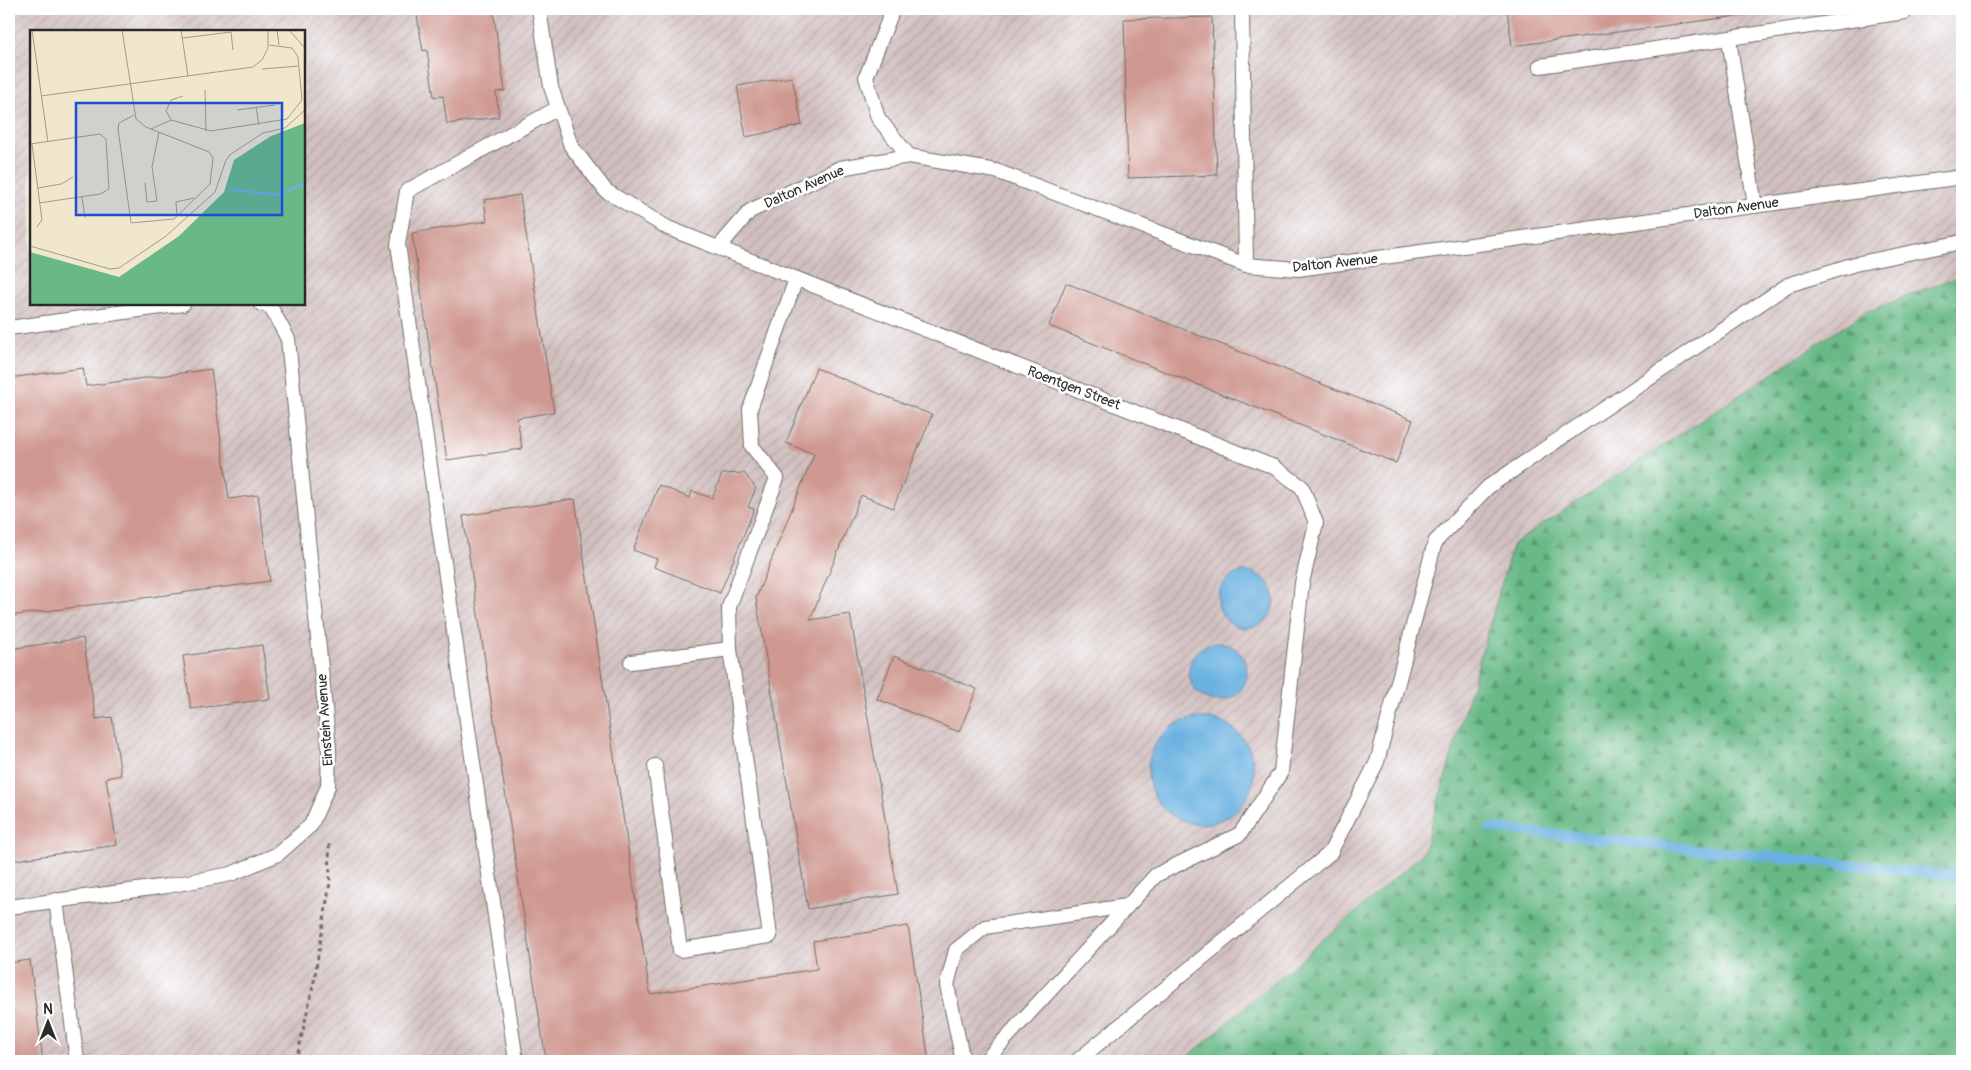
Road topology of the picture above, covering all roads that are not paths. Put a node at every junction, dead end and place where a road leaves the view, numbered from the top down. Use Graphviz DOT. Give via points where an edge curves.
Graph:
graph roads {
  1 [pos="539,9"];
  2 [pos="893,9"];
  3 [pos="1242,9"];
  4 [pos="1905,12"];
  5 [pos="1729,39"];
  6 [pos="1540,66"];
  7 [pos="558,108"];
  8 [pos="909,156"];
  9 [pos="1962,176"];
  10 [pos="1755,206"];
  11 [pos="1962,242"];
  12 [pos="718,248"];
  13 [pos="1246,265"];
  14 [pos="796,279"];
  15 [pos="176,305"];
  16 [pos="266,305"];
  17 [pos="9,328"];
  18 [pos="730,649"];
  19 [pos="630,662"];
  20 [pos="655,766"];
  21 [pos="56,900"];
  22 [pos="1127,906"];
  23 [pos="9,907"];
  24 [pos="77,1061"];
  25 [pos="516,1061"];
  26 [pos="963,1061"];
  27 [pos="985,1061"];
  28 [pos="1077,1061"];
  1 -- 7 [label="lane, Roentgen Street" via="551,87"];
  2 -- 8 [label="lane" via="866,77 878,118"];
  3 -- 13 [label="lane"];
  4 -- 5 [label="lane"];
  5 -- 6 [label="lane"];
  5 -- 10 [label="lane"];
  7 -- 12 [label="lane, Roentgen Street" via="571,146 606,191 668,228"];
  7 -- 25 [label="lane" via="407,191 398,244"];
  8 -- 12 [label="lane, Dalton Avenue" via="840,168 750,212"];
  8 -- 13 [label="lane, Dalton Avenue" via="996,171"];
  9 -- 10 [label="lane, Dalton Avenue"];
  10 -- 13 [label="lane, Dalton Avenue" via="1298,269"];
  11 -- 28 [label="lane" via="1855,264 1788,285 1488,487 1434,542 1377,762 1330,853"];
  12 -- 14 [label="lane, Roentgen Street"];
  14 -- 18 [label="lane" via="750,409 752,446 777,478 730,607"];
  14 -- 22 [label="lane, Roentgen Street" via="1274,467 1302,487 1316,524 1302,583 1281,772 1240,834 1156,875"];
  15 -- 17 [label="lane"];
  16 -- 21 [label="lane, Einstein Avenue" via="270,306 288,338 329,748 328,786 311,825 278,854 231,874"];
  18 -- 19 [label="lane"];
  18 -- 20 [label="lane" via="770,936 680,950"];
  21 -- 23 [label="lane, Einstein Avenue"];
  21 -- 24 [label="lane"];
  22 -- 26 [label="lane" via="985,927 956,950 947,985"];
  22 -- 27 [label="lane"];
}
